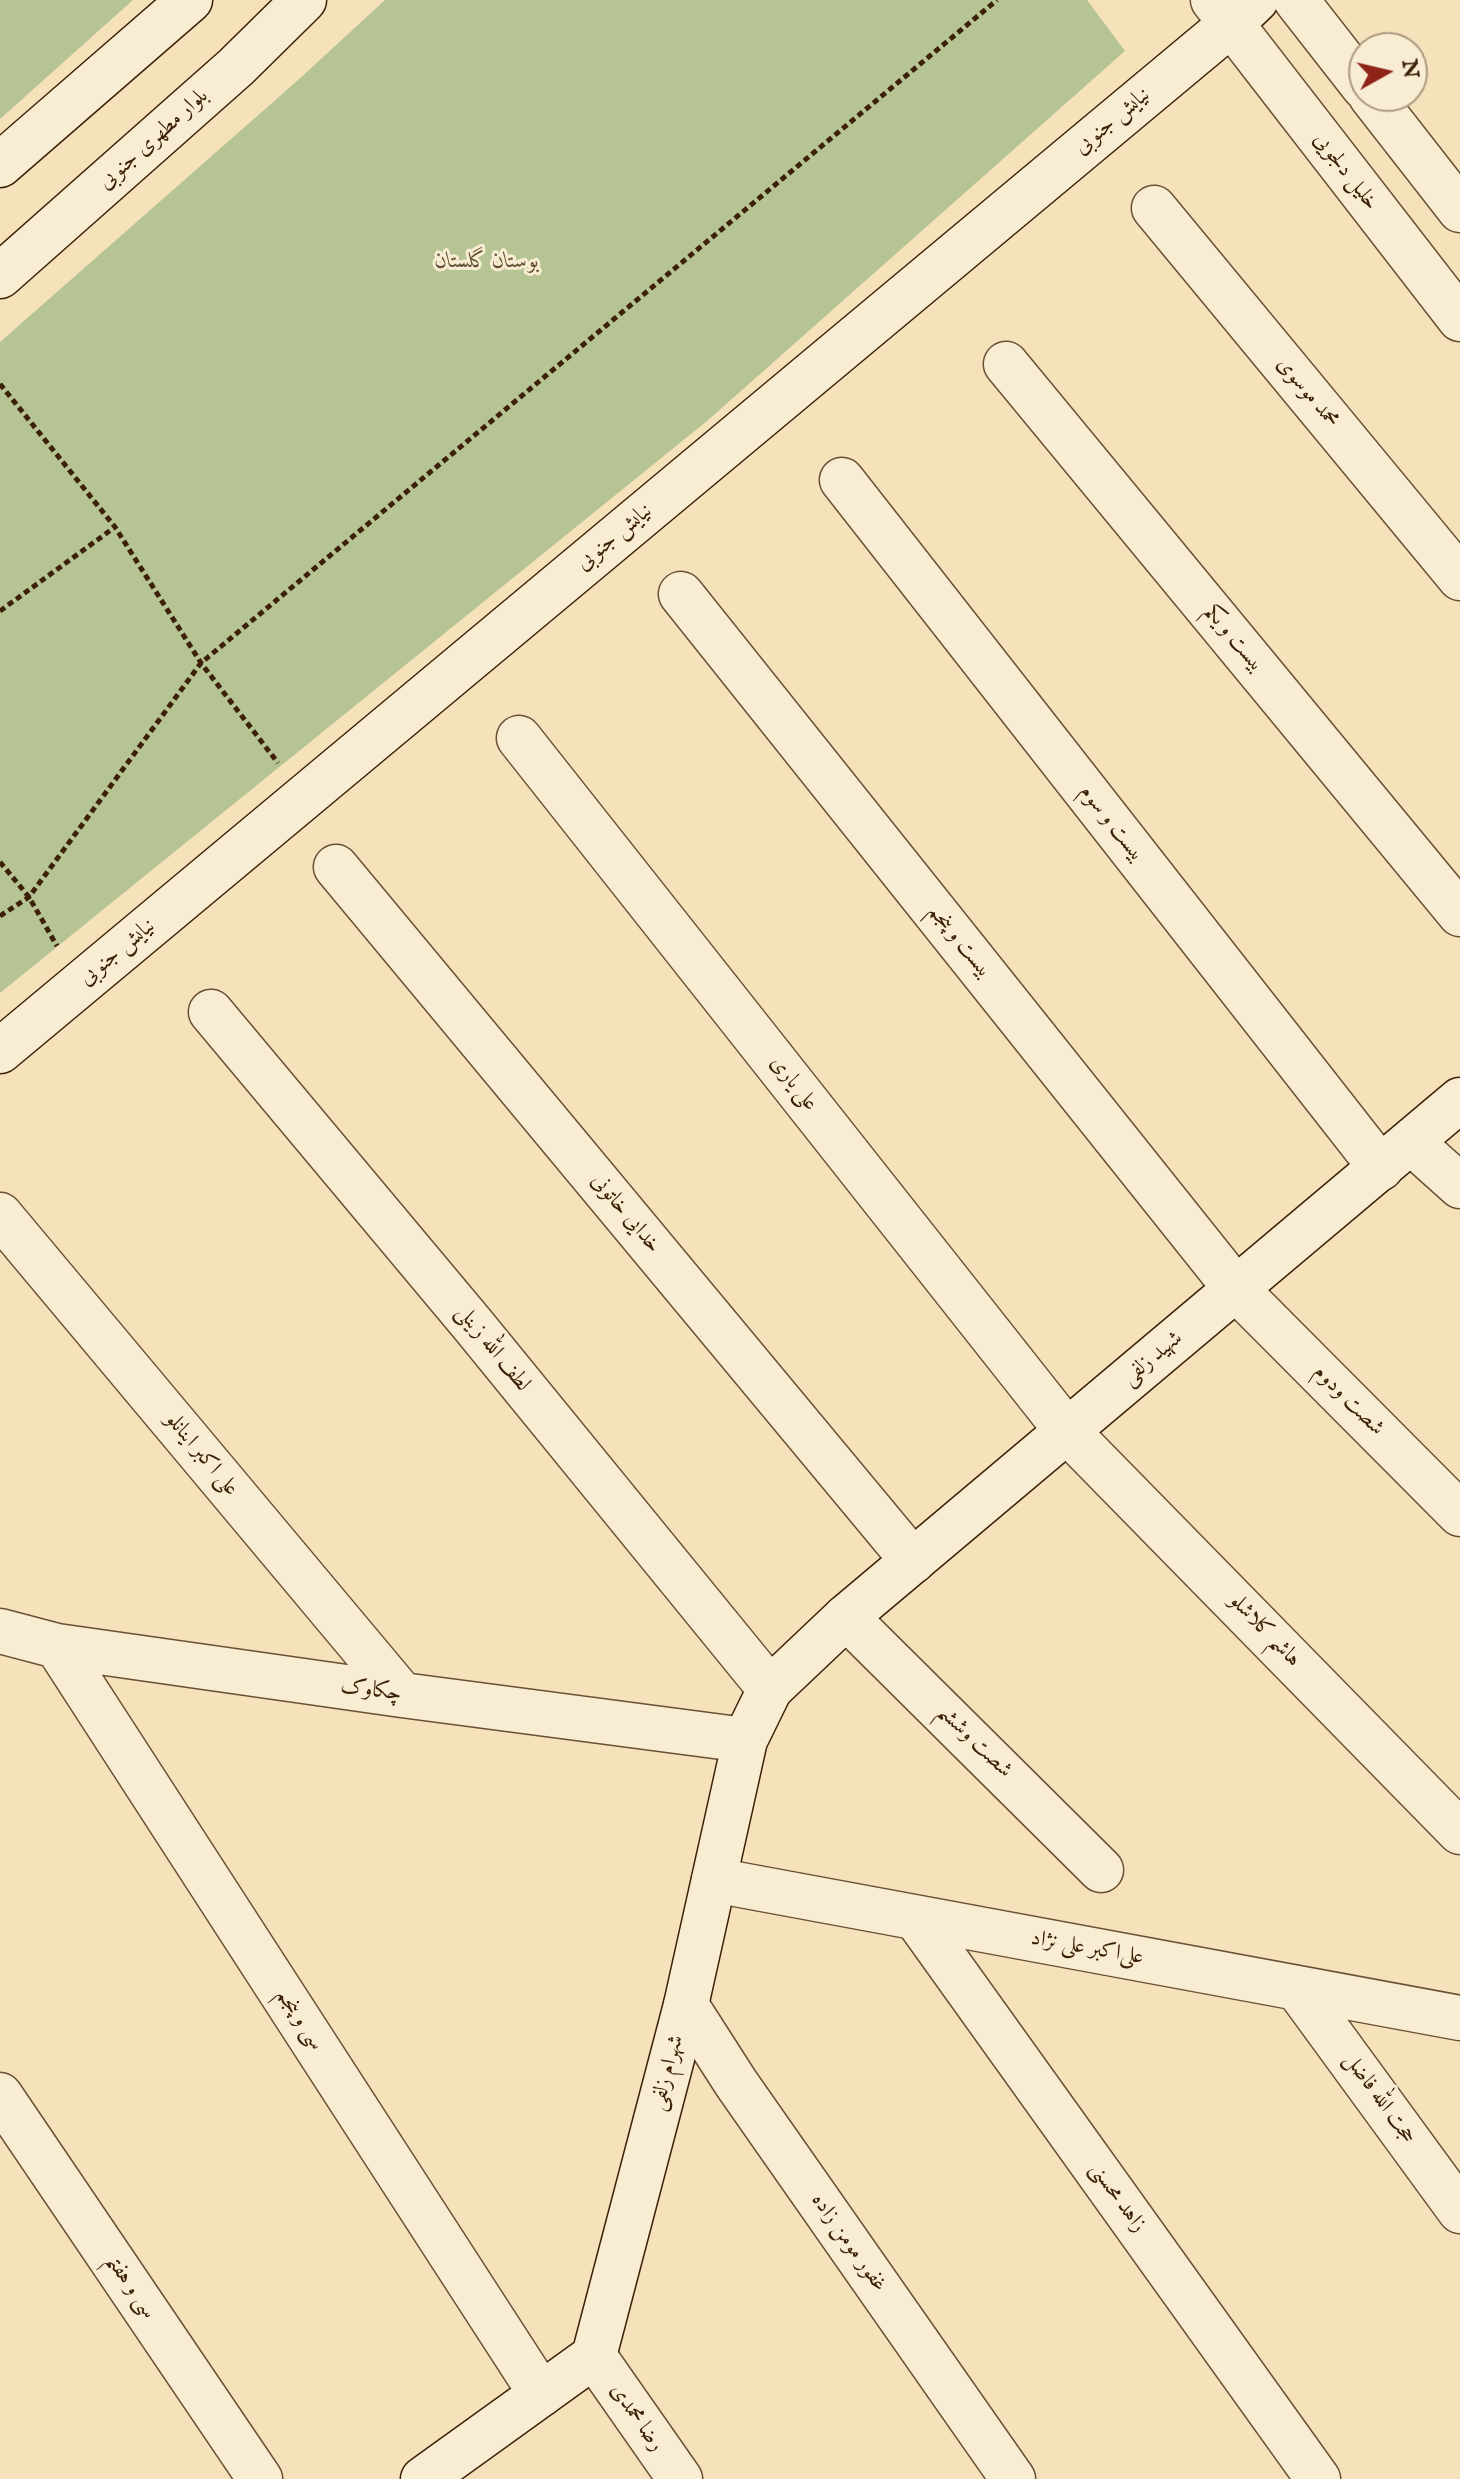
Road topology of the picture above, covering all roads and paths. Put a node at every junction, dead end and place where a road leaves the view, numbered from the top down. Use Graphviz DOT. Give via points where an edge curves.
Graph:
graph roads {
  1 [pos="190,0"];
  2 [pos="304,0"];
  3 [pos="997,0"];
  4 [pos="1296,0"];
  5 [pos="1233,8"];
  6 [pos="1348,67"];
  7 [pos="1383,112"];
  8 [pos="0,165"];
  9 [pos="1154,208"];
  10 [pos="1460,210"];
  11 [pos="0,276"];
  12 [pos="1460,319"];
  13 [pos="1006,364"];
  14 [pos="0,384"];
  15 [pos="842,480"];
  16 [pos="115,527"];
  17 [pos="1460,578"];
  18 [pos="681,594"];
  19 [pos="0,611"];
  20 [pos="201,663"];
  21 [pos="519,738"];
  22 [pos="280,766"];
  23 [pos="0,862"];
  24 [pos="336,867"];
  25 [pos="29,897"];
  26 [pos="1460,914"];
  27 [pos="0,916"];
  28 [pos="57,946"];
  29 [pos="211,1012"];
  30 [pos="0,1051"];
  31 [pos="1460,1100"];
  32 [pos="1396,1155"];
  33 [pos="1460,1186"];
  34 [pos="0,1215"];
  35 [pos="1236,1289"];
  36 [pos="1067,1431"];
  37 [pos="1460,1514"];
  38 [pos="913,1561"];
  39 [pos="846,1617"];
  40 [pos="0,1631"];
  41 [pos="57,1646"];
  42 [pos="770,1689"];
  43 [pos="402,1695"];
  44 [pos="745,1740"];
  45 [pos="1460,1832"];
  46 [pos="1101,1870"];
  47 [pos="714,1880"];
  48 [pos="916,1918"];
  49 [pos="1297,1988"];
  50 [pos="686,2005"];
  51 [pos="1460,2018"];
  52 [pos="0,2095"];
  53 [pos="1460,2211"];
  54 [pos="594,2356"];
  55 [pos="541,2394"];
  56 [pos="260,2479"];
  57 [pos="423,2479"];
  58 [pos="680,2479"];
  59 [pos="1013,2479"];
  60 [pos="1318,2479"];
  1 -- 8 [label="street"];
  2 -- 11 [label="street, بلوار مطهری جنوبی"];
  3 -- 20 [label="path"];
  4 -- 6 [label="street"];
  5 -- 12 [label="street, خلیل دلجویی"];
  5 -- 30 [label="street, نیایش جنوبی"];
  7 -- 10 [label="street"];
  9 -- 17 [label="street, محمد موسوی"];
  13 -- 26 [label="street, بیست و یکم"];
  14 -- 16 [label="path"];
  15 -- 32 [label="street, بیست و سوم"];
  16 -- 19 [label="path"];
  16 -- 20 [label="path"];
  18 -- 35 [label="street, بیست و پنجم"];
  20 -- 22 [label="path"];
  20 -- 25 [label="path"];
  21 -- 36 [label="street, علی یاری"];
  23 -- 25 [label="path"];
  24 -- 38 [label="street, خدایی خاتونی"];
  25 -- 27 [label="path"];
  25 -- 28 [label="path"];
  29 -- 42 [label="street, لطف الله زینلی"];
  31 -- 32 [label="street, شهید زلفی"];
  32 -- 33 [label="street, بیست و سوم"];
  32 -- 35 [label="street, شهید زلفی"];
  34 -- 43 [label="street, علی اکبر اینانلو"];
  35 -- 36 [label="street, شهید زلفی"];
  35 -- 37 [label="street, شصت ودوم"];
  36 -- 38 [label="street, شهید زلفی"];
  36 -- 45 [label="street, هاشم کلاشلو"];
  38 -- 39 [label="street, شهید زلفی"];
  39 -- 42 [label="street, شهرام زلفی"];
  39 -- 46 [label="street, شصت وششم"];
  40 -- 41 [label="street, چکاوک"];
  41 -- 43 [label="street, چکاوک"];
  41 -- 55 [label="street, سی و پنجم"];
  42 -- 44 [label="street, شهرام زلفی"];
  43 -- 44 [label="street, چکاوک"];
  44 -- 47 [label="street, شهرام زلفی"];
  47 -- 48 [label="street, علی‌اکبر علی نژاد"];
  47 -- 50 [label="street, شهرام زلفی"];
  48 -- 49 [label="street, علی‌اکبر علی نژاد"];
  48 -- 60 [label="street, زاهد محسنی"];
  49 -- 51 [label="street, علی‌اکبر علی نژاد"];
  49 -- 53 [label="street, حجت الله فاضل"];
  50 -- 54 [label="street, شهرام زلفی"];
  50 -- 59 [label="street, غفور مومن زاده"];
  52 -- 56 [label="street, سی و هفتم"];
  54 -- 55 [label="street"];
  54 -- 58 [label="street, رضا محمدی"];
  55 -- 57 [label="street"];
}
